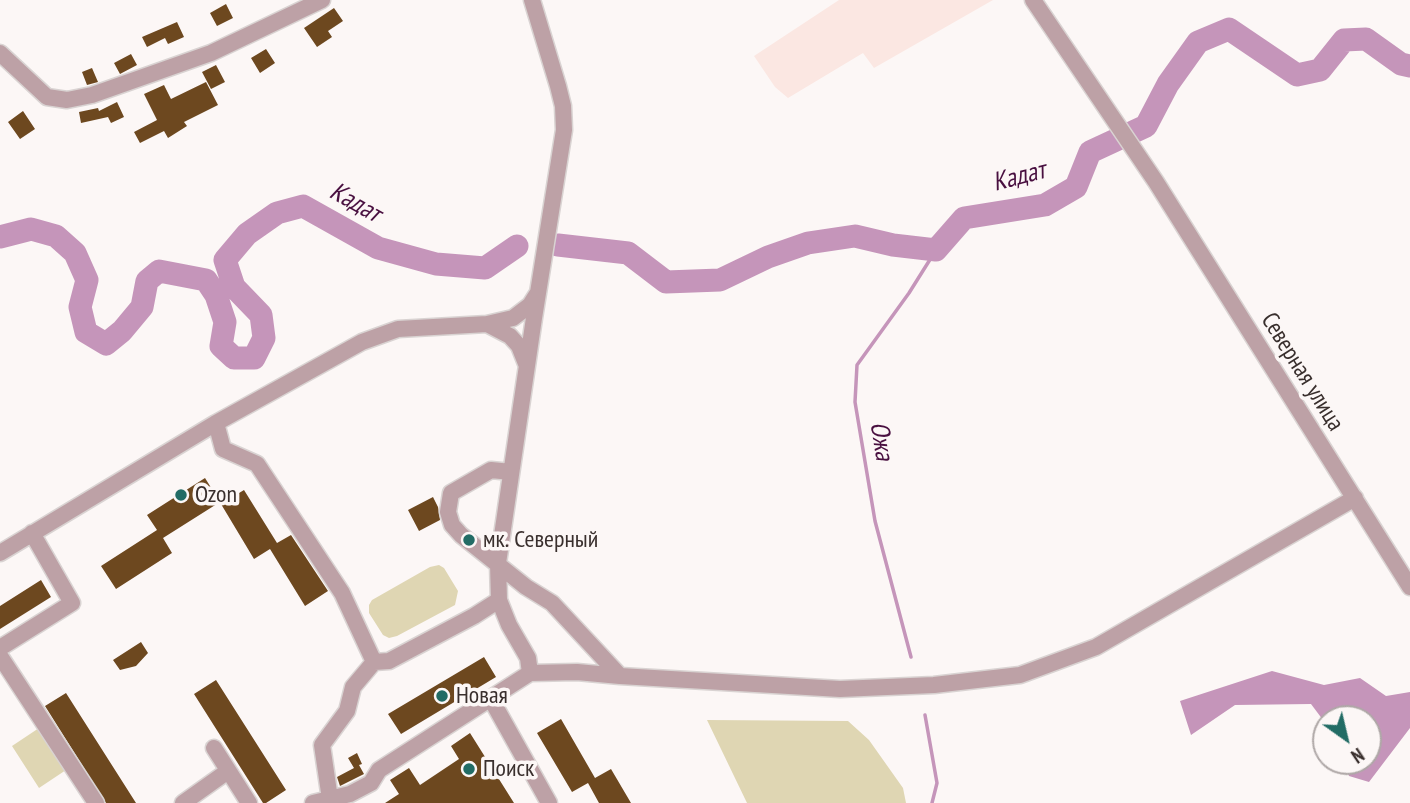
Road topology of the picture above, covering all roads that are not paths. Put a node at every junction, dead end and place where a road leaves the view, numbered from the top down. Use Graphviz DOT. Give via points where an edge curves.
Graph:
graph roads {
  1 [pos="322,0"];
  2 [pos="532,0"];
  3 [pos="1032,0"];
  4 [pos="2,58"];
  5 [pos="538,292"];
  6 [pos="487,324"];
  7 [pos="528,368"];
  8 [pos="216,423"];
  9 [pos="511,472"];
  10 [pos="1355,498"];
  11 [pos="32,533"];
  12 [pos="0,553"];
  13 [pos="498,563"];
  14 [pos="1408,580"];
  15 [pos="499,600"];
  16 [pos="0,648"];
  17 [pos="0,656"];
  18 [pos="374,662"];
  19 [pos="530,673"];
  20 [pos="620,676"];
  21 [pos="491,699"];
  22 [pos="214,748"];
  23 [pos="229,771"];
  24 [pos="330,799"];
  25 [pos="96,803"];
  26 [pos="183,803"];
  27 [pos="249,803"];
  28 [pos="313,803"];
  29 [pos="549,803"];
  1 -- 4 [label="street" via="211,53 68,100 47,97"];
  2 -- 5 [label="street" via="563,106 564,130"];
  3 -- 10 [label="street, Северная улица" via="1156,183"];
  5 -- 6 [label="street" via="513,318"];
  5 -- 7 [label="street"];
  6 -- 7 [label="street" via="510,336"];
  6 -- 8 [label="street" via="398,329 362,342"];
  7 -- 9 [label="street"];
  8 -- 11 [label="street"];
  8 -- 18 [label="street" via="223,449 257,464 342,593"];
  9 -- 13 [label="street"];
  9 -- 13 [label="street" via="491,470 451,493 448,512 461,535"];
  10 -- 14 [label="street, Северная улица"];
  10 -- 20 [label="street" via="1096,647 1020,675 840,689"];
  11 -- 12 [label="street"];
  11 -- 16 [label="street" via="72,603"];
  13 -- 15 [label="street"];
  13 -- 20 [label="street" via="552,603"];
  15 -- 18 [label="street" via="389,661"];
  15 -- 19 [label="street" via="528,658"];
  17 -- 25 [label="street"];
  18 -- 24 [label="street" via="353,687 347,711 322,746"];
  19 -- 20 [label="street" via="577,671"];
  19 -- 21 [label="street"];
  21 -- 24 [label="street" via="379,770 371,783"];
  21 -- 29 [label="street"];
  22 -- 23 [label="street"];
  23 -- 26 [label="street"];
  23 -- 27 [label="street"];
  24 -- 28 [label="street"];
}
